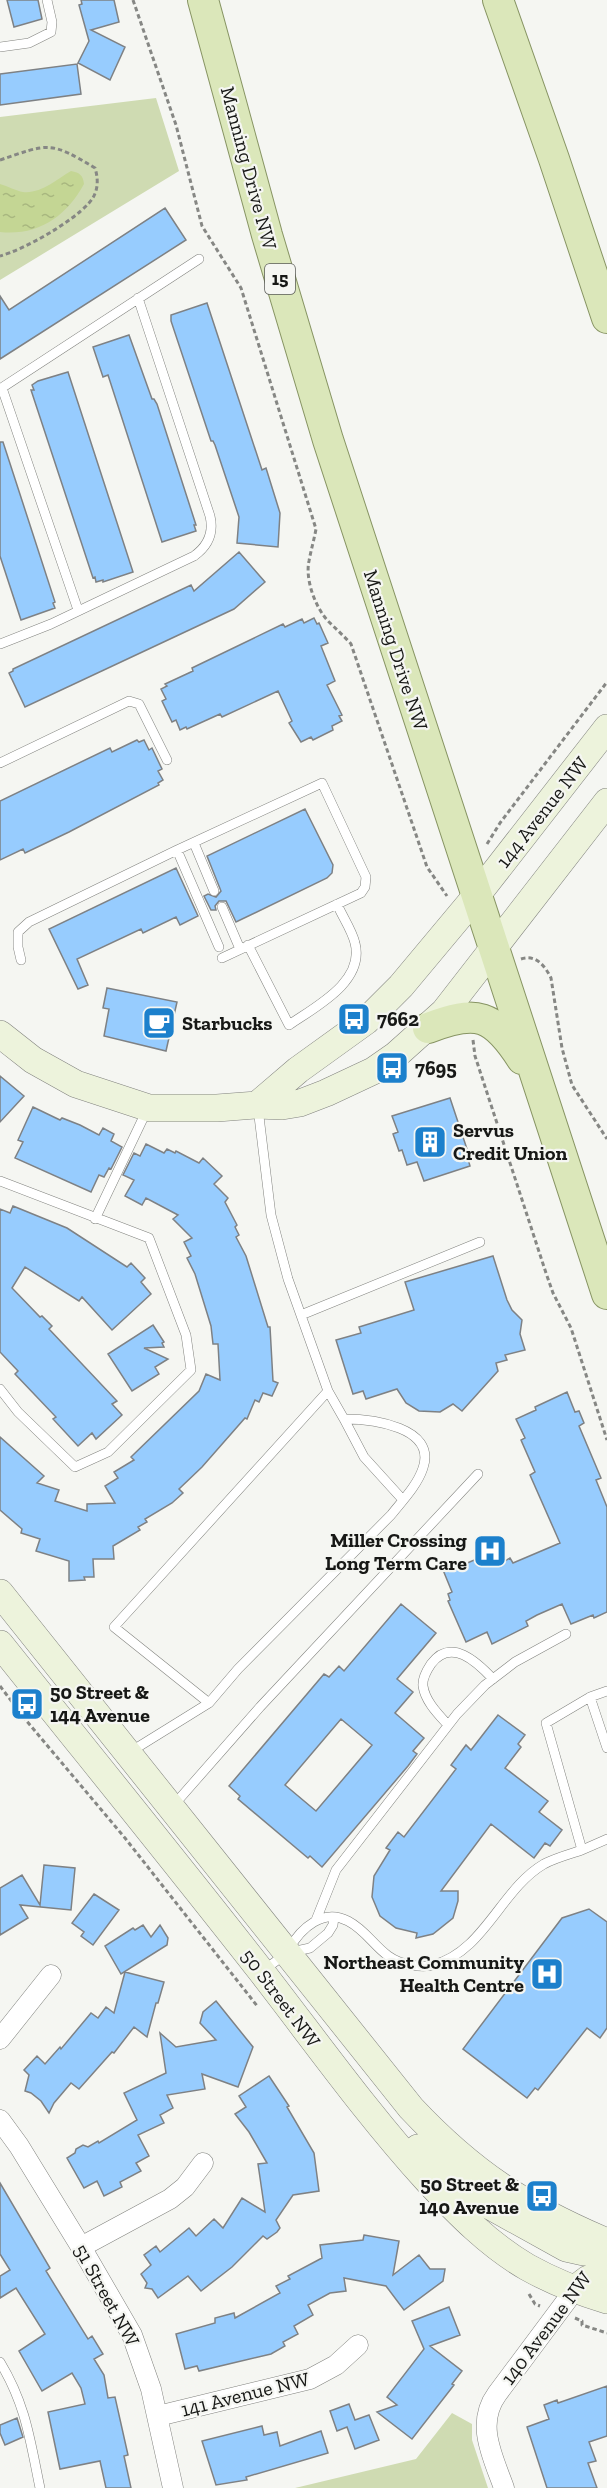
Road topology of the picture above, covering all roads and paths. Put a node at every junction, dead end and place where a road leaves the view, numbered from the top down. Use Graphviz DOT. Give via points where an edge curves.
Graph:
graph roads {
  1 [pos="47,0"];
  2 [pos="133,0"];
  3 [pos="203,0"];
  4 [pos="498,0"];
  5 [pos="0,47"];
  6 [pos="0,160"];
  7 [pos="0,256"];
  8 [pos="199,259"];
  9 [pos="138,298"];
  10 [pos="607,318"];
  11 [pos="1,389"];
  12 [pos="78,610"];
  13 [pos="0,644"];
  14 [pos="607,682"];
  15 [pos="607,728"];
  16 [pos="167,760"];
  17 [pos="0,763"];
  18 [pos="607,802"];
  19 [pos="194,843"];
  20 [pos="486,849"];
  21 [pos="177,850"];
  22 [pos="214,891"];
  23 [pos="463,896"];
  24 [pos="337,904"];
  25 [pos="222,907"];
  26 [pos="219,947"];
  27 [pos="244,947"];
  28 [pos="505,956"];
  29 [pos="222,958"];
  30 [pos="21,960"];
  31 [pos="428,1028"];
  32 [pos="0,1034"];
  33 [pos="474,1038"];
  34 [pos="538,1085"];
  35 [pos="257,1105"];
  36 [pos="149,1108"];
  37 [pos="607,1139"];
  38 [pos="0,1181"];
  39 [pos="95,1219"];
  40 [pos="480,1242"];
  41 [pos="607,1294"];
  42 [pos="301,1314"];
  43 [pos="0,1389"];
  44 [pos="328,1391"];
  45 [pos="345,1419"];
  46 [pos="607,1440"];
  47 [pos="478,1474"];
  48 [pos="403,1500"];
  49 [pos="2,1598"];
  50 [pos="566,1634"];
  51 [pos="0,1644"];
  52 [pos="493,1678"];
  53 [pos="607,1692"];
  54 [pos="590,1697"];
  55 [pos="209,1703"];
  56 [pos="448,1725"];
  57 [pos="607,1748"];
  58 [pos="128,1754"];
  59 [pos="172,1808"];
  60 [pos="607,1839"];
  61 [pos="582,1850"];
  62 [pos="334,1917"];
  63 [pos="316,1920"];
  64 [pos="287,1953"];
  65 [pos="261,1972"];
  66 [pos="51,1975"];
  67 [pos="0,2039"];
  68 [pos="373,2117"];
  69 [pos="0,2120"];
  70 [pos="203,2163"];
  71 [pos="607,2244"];
  72 [pos="81,2247"];
  73 [pos="607,2274"];
  74 [pos="575,2289"];
  75 [pos="607,2300"];
  76 [pos="582,2321"];
  77 [pos="607,2333"];
  78 [pos="358,2345"];
  79 [pos="0,2362"];
  80 [pos="158,2416"];
  81 [pos="40,2488"];
  82 [pos="173,2488"];
  83 [pos="504,2488"];
  1 -- 5 [label="lane" via="51,32 29,43"];
  2 -- 23 [label="path" via="176,125 202,226 241,288 316,529 308,579 328,621 351,644 427,867 437,885"];
  3 -- 23 [label="main road, Manning Drive NW / 15" via="267,235"];
  4 -- 10 [label="main road"];
  6 -- 7 [label="path" via="43,146 75,156 95,168 98,181 89,203 60,226"];
  8 -- 9 [label="lane"];
  9 -- 11 [label="lane"];
  9 -- 12 [label="lane" via="210,516 211,530 206,544 194,556"];
  11 -- 12 [label="lane"];
  12 -- 13 [label="lane"];
  14 -- 20 [label="path" via="507,814"];
  15 -- 23 [label="main road, 144 Avenue NW"];
  16 -- 17 [label="lane" via="139,704 129,701"];
  18 -- 28 [label="main road"];
  19 -- 21 [label="lane"];
  19 -- 22 [label="lane"];
  19 -- 24 [label="lane" via="322,783 366,877 361,893"];
  21 -- 26 [label="lane"];
  21 -- 30 [label="lane" via="29,922 18,932"];
  23 -- 28 [label="main road, Manning Drive NW"];
  23 -- 35 [label="main road, 144 Avenue NW" via="378,1010"];
  24 -- 27 [label="lane"];
  24 -- 27 [label="lane" via="355,942 356,961 346,981 289,1025"];
  25 -- 27 [label="lane"];
  27 -- 29 [label="lane"];
  28 -- 31 [label="main road"];
  28 -- 34 [label="main road, Manning Drive NW"];
  28 -- 37 [label="path" via="530,957 547,969 556,996 562,1048 572,1085"];
  31 -- 34 [label="main road" via="454,1018 482,1018 508,1037"];
  31 -- 35 [label="main road" via="388,1060 345,1085 300,1103"];
  32 -- 36 [label="main road" via="33,1060 76,1084"];
  33 -- 46 [label="path" via="475,1056 546,1273 571,1328"];
  34 -- 41 [label="main road, Manning Drive NW"];
  35 -- 36 [label="main road"];
  35 -- 42 [label="lane" via="271,1215"];
  36 -- 39 [label="lane"];
  38 -- 39 [label="lane"];
  39 -- 43 [label="lane" via="149,1239 186,1335 191,1370 108,1452 75,1467"];
  40 -- 42 [label="lane"];
  42 -- 44 [label="lane"];
  44 -- 45 [label="lane"];
  44 -- 55 [label="lane" via="114,1627"];
  45 -- 48 [label="lane" via="364,1457"];
  45 -- 48 [label="lane" via="389,1425 409,1432 422,1444 426,1456 423,1470"];
  47 -- 59 [label="lane"];
  48 -- 55 [label="lane"];
  49 -- 58 [label="main road, 50 Street NW"];
  50 -- 52 [label="lane"];
  51 -- 65 [label="main road, 50 Street NW"];
  52 -- 56 [label="lane"];
  52 -- 56 [label="lane" via="461,1653 450,1652 431,1663 423,1685 427,1698"];
  53 -- 54 [label="lane"];
  54 -- 57 [label="lane"];
  54 -- 61 [label="lane" via="546,1723"];
  55 -- 58 [label="lane"];
  56 -- 63 [label="lane" via="336,1870"];
  58 -- 59 [label="main road, 50 Street NW"];
  59 -- 64 [label="main road, 50 Street NW"];
  60 -- 61 [label="lane"];
  61 -- 62 [label="lane" via="544,1864 471,1942 432,1966 389,1958 350,1922"];
  62 -- 63 [label="lane"];
  62 -- 64 [label="lane" via="328,1933 310,1948"];
  63 -- 64 [label="lane" via="298,1933"];
  64 -- 65 [label="lane"];
  64 -- 71 [label="main road, 50 Street NW" via="393,2087 435,2133 517,2199"];
  65 -- 68 [label="main road, 50 Street NW"];
  66 -- 67 [label="street"];
  68 -- 71 [label="main road" via="396,2129 466,2189 509,2218 574,2250 596,2251"];
  68 -- 74 [label="main road, 50 Street NW" via="440,2193 491,2242 527,2266"];
  69 -- 72 [label="street, 51 Street NW"];
  70 -- 72 [label="street" via="170,2199"];
  71 -- 74 [label="street, 140 Avenue NW"];
  72 -- 80 [label="street, 51 Street NW" via="132,2334"];
  73 -- 74 [label="main road" via="588,2279"];
  74 -- 75 [label="main road, 50 Street NW"];
  74 -- 83 [label="street, 140 Avenue NW" via="496,2394 487,2412 487,2440"];
  76 -- 77 [label="path" via="582,2325"];
  78 -- 80 [label="street, 141 Avenue NW" via="336,2365 310,2379"];
  79 -- 81 [label="lane" via="24,2411"];
  80 -- 82 [label="street, 51 Street NW"];
}
